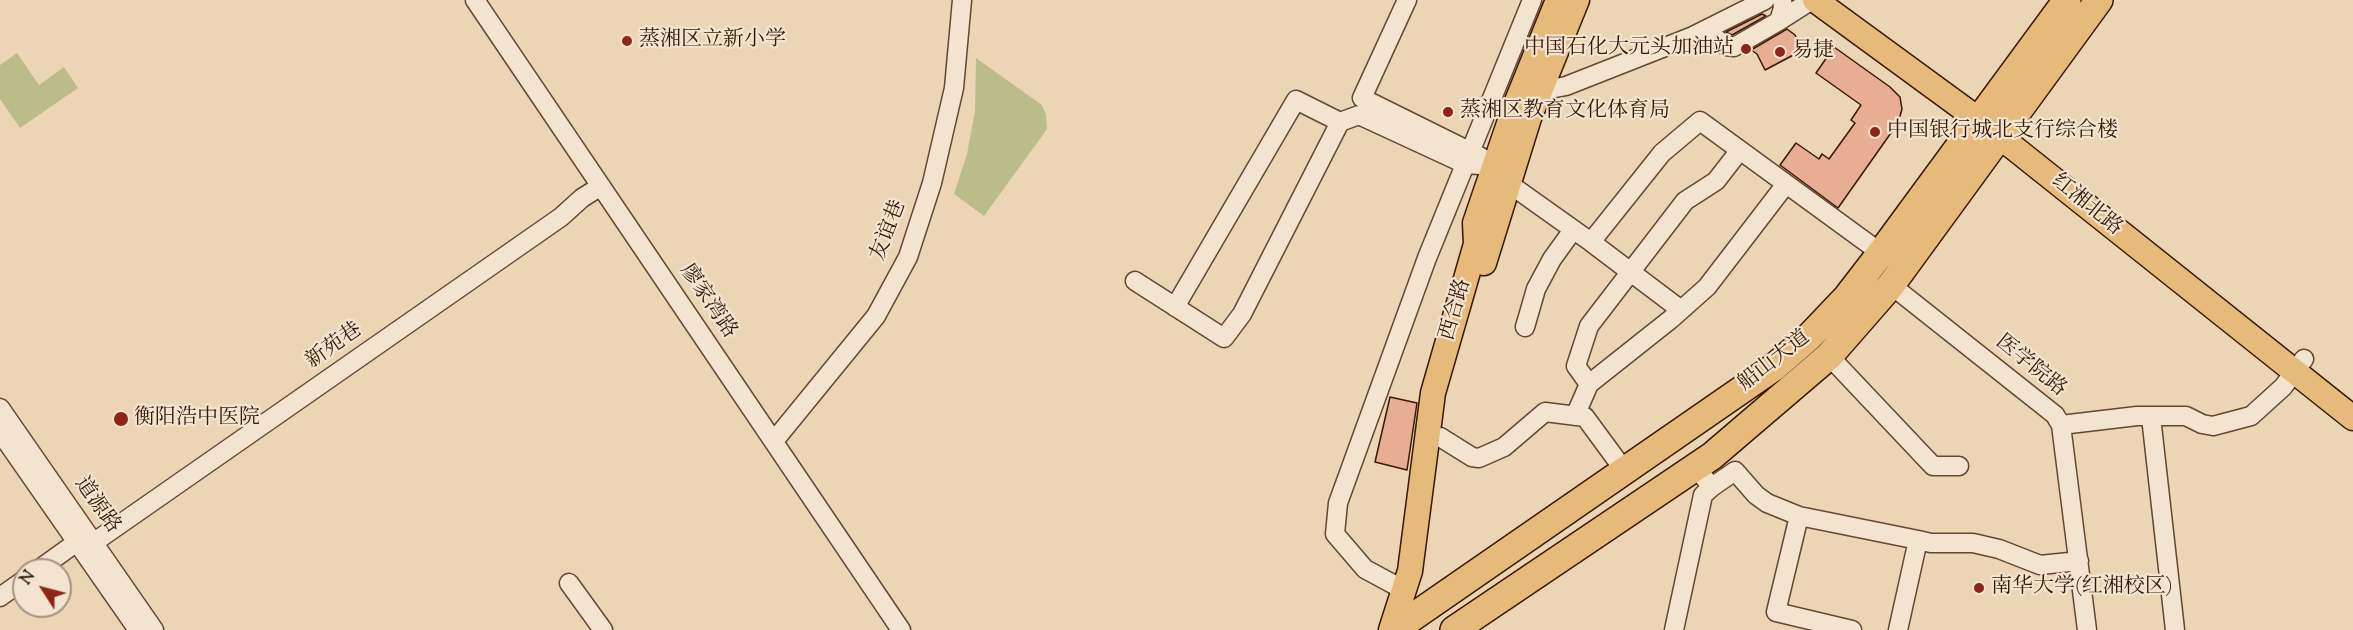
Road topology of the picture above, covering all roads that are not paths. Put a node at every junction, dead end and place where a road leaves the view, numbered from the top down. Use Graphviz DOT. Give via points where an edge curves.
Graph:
graph roads {
  1 [pos="475,0"];
  2 [pos="962,0"];
  3 [pos="1407,0"];
  4 [pos="1532,0"];
  5 [pos="1558,0"];
  6 [pos="1577,0"];
  7 [pos="1765,0"];
  8 [pos="1782,0"];
  9 [pos="1814,0"];
  10 [pos="1841,0"];
  11 [pos="2067,0"];
  12 [pos="2099,0"];
  13 [pos="1779,21"];
  14 [pos="1704,30"];
  15 [pos="1531,89"];
  16 [pos="1340,122"];
  17 [pos="1994,122"];
  18 [pos="1740,150"];
  19 [pos="1468,158"];
  20 [pos="1505,173"];
  21 [pos="1786,184"];
  22 [pos="601,186"];
  23 [pos="1573,230"];
  24 [pos="1591,242"];
  25 [pos="1881,253"];
  26 [pos="1630,272"];
  27 [pos="1135,281"];
  28 [pos="1891,285"];
  29 [pos="1175,307"];
  30 [pos="1681,310"];
  31 [pos="1526,327"];
  32 [pos="1829,356"];
  33 [pos="2300,366"];
  34 [pos="1589,384"];
  35 [pos="2353,398"];
  36 [pos="0,408"];
  37 [pos="1575,416"];
  38 [pos="2151,417"];
  39 [pos="2353,418"];
  40 [pos="2061,425"];
  41 [pos="2,437"];
  42 [pos="1440,437"];
  43 [pos="774,441"];
  44 [pos="1959,466"];
  45 [pos="1624,470"];
  46 [pos="1704,477"];
  47 [pos="1799,516"];
  48 [pos="1918,540"];
  49 [pos="85,542"];
  50 [pos="58,558"];
  51 [pos="2079,561"];
  52 [pos="569,583"];
  53 [pos="1404,590"];
  54 [pos="1486,609"];
  55 [pos="1401,627"];
  56 [pos="138,630"];
  57 [pos="154,630"];
  58 [pos="603,630"];
  59 [pos="901,630"];
  60 [pos="1454,630"];
  61 [pos="1464,630"];
  62 [pos="1674,630"];
  63 [pos="1852,630"];
  64 [pos="1898,630"];
  65 [pos="2087,630"];
  66 [pos="2175,630"];
  1 -- 22 [label="street, 廖家湾路"];
  2 -- 43 [label="street, 友谊巷" via="954,88 932,183 908,257 876,316"];
  3 -- 19 [label="street" via="1362,98"];
  4 -- 19 [label="street"];
  5 -- 15 [label="main road, 西合路"];
  6 -- 15 [label="main road, 西合路"];
  7 -- 14 [label="street"];
  8 -- 13 [label="street" via="1784,8"];
  9 -- 13 [label="street"];
  9 -- 17 [label="main road, 红湘北路"];
  10 -- 17 [label="main road, 红湘北路"];
  11 -- 17 [label="highway, 船山大道"];
  12 -- 17 [label="highway, 船山大道"];
  13 -- 14 [label="street" via="1734,46 1726,46"];
  14 -- 15 [label="street" via="1566,86"];
  15 -- 20 [label="main road, 西合路"];
  16 -- 19 [label="street" via="1359,115"];
  16 -- 29 [label="street" via="1296,100"];
  16 -- 29 [label="street" via="1242,314 1224,338"];
  17 -- 25 [label="highway, 船山大道"];
  17 -- 28 [label="highway, 船山大道"];
  17 -- 33 [label="main road, 红湘北路"];
  18 -- 21 [label="street"];
  18 -- 24 [label="street" via="1701,121 1662,153"];
  18 -- 26 [label="street" via="1716,181 1685,201"];
  19 -- 20 [label="street"];
  19 -- 53 [label="street" via="1427,258 1338,503 1335,534 1365,569"];
  20 -- 23 [label="street"];
  20 -- 42 [label="main road, 西合路" via="1446,396"];
  20 -- 53 [label="main road, 西合路" via="1476,223 1476,244 1433,393 1410,571"];
  21 -- 25 [label="street"];
  21 -- 30 [label="street" via="1707,286"];
  22 -- 43 [label="street, 廖家湾路"];
  22 -- 49 [label="street, 新苑巷"];
  23 -- 24 [label="street"];
  23 -- 31 [label="street" via="1536,289"];
  24 -- 26 [label="street"];
  25 -- 45 [label="highway, 船山大道" via="1816,329 1773,368"];
  26 -- 30 [label="street"];
  26 -- 34 [label="street" via="1589,326 1576,366"];
  27 -- 29 [label="street"];
  28 -- 32 [label="highway, 船山大道"];
  28 -- 40 [label="street, 医学院路" via="2055,415"];
  30 -- 34 [label="street"];
  32 -- 44 [label="street" via="1933,466"];
  32 -- 46 [label="highway, 船山大道" via="1775,404"];
  33 -- 35 [label="main road, 红湘北路"];
  33 -- 38 [label="street" via="2251,416 2213,426 2186,416"];
  33 -- 39 [label="main road, 红湘北路"];
  34 -- 37 [label="street"];
  36 -- 49 [label="street, 道源路"];
  37 -- 42 [label="street" via="1545,412 1504,447 1479,458"];
  37 -- 45 [label="street" via="1585,417"];
  38 -- 40 [label="street"];
  38 -- 66 [label="street"];
  40 -- 51 [label="street, 医学院路"];
  41 -- 49 [label="street, 道源路"];
  42 -- 55 [label="main road, 西合路"];
  43 -- 59 [label="street, 廖家湾路"];
  45 -- 55 [label="highway, 船山大道"];
  46 -- 47 [label="street" via="1735,471 1761,499"];
  46 -- 54 [label="highway, 船山大道"];
  46 -- 62 [label="street"];
  47 -- 48 [label="street"];
  47 -- 63 [label="street" via="1776,612"];
  48 -- 51 [label="street" via="1973,543 2040,565"];
  48 -- 64 [label="street"];
  49 -- 50 [label="street, 新苑巷"];
  49 -- 56 [label="street, 道源路"];
  49 -- 57 [label="street, 道源路"];
  51 -- 65 [label="street, 医学院路"];
  52 -- 58 [label="street"];
  53 -- 55 [label="main road, 西合路"];
  54 -- 60 [label="highway, 船山大道"];
  54 -- 61 [label="main road"];
}
